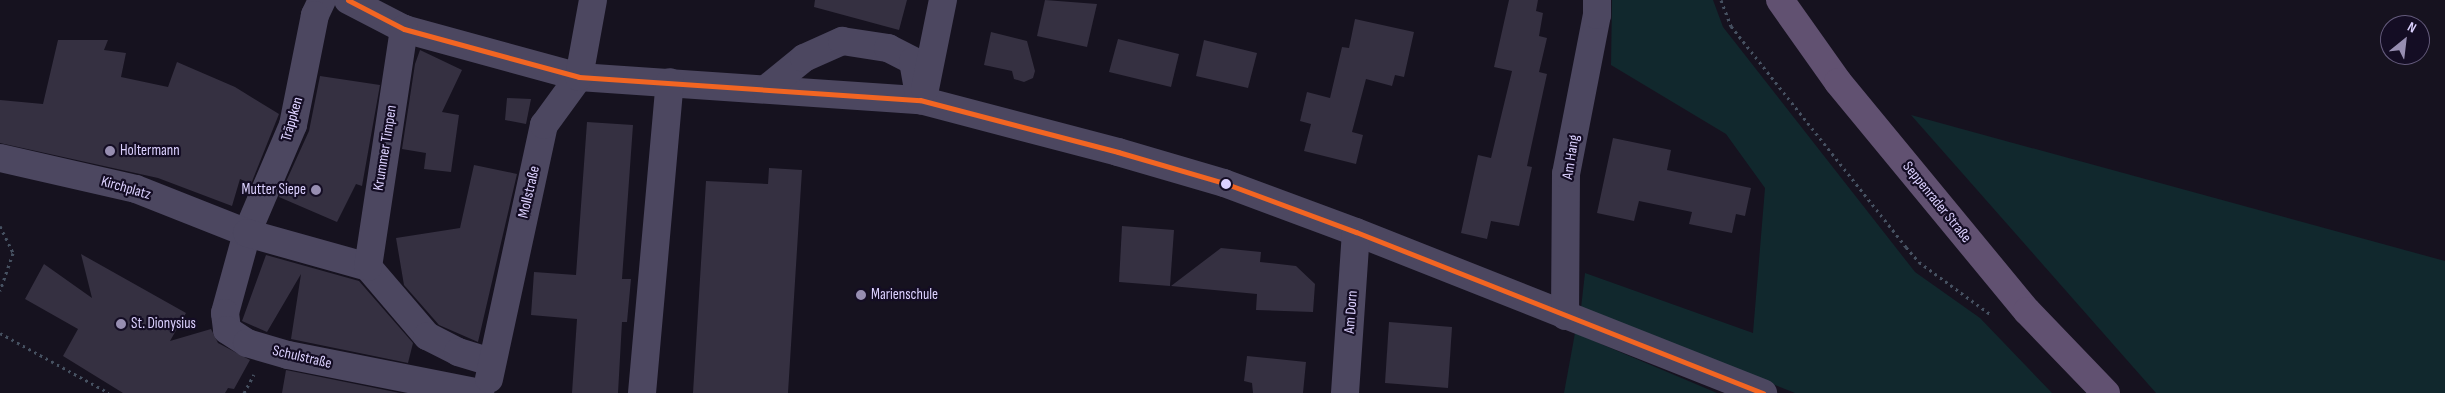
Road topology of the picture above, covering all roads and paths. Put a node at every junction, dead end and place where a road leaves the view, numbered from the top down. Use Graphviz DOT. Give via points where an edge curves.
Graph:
graph roads {
  1 [pos="322,0"];
  2 [pos="348,0"];
  3 [pos="593,0"];
  4 [pos="943,0"];
  5 [pos="1597,0"];
  6 [pos="1721,0"];
  7 [pos="1780,0"];
  8 [pos="404,29"];
  9 [pos="579,78"];
  10 [pos="670,82"];
  11 [pos="766,89"];
  12 [pos="921,101"];
  13 [pos="0,158"];
  14 [pos="0,226"];
  15 [pos="1356,232"];
  16 [pos="247,233"];
  17 [pos="368,267"];
  18 [pos="0,291"];
  19 [pos="1992,315"];
  20 [pos="1565,316"];
  21 [pos="0,333"];
  22 [pos="491,362"];
  23 [pos="109,393"];
  24 [pos="480,393"];
  25 [pos="488,393"];
  26 [pos="642,393"];
  27 [pos="1346,393"];
  28 [pos="1763,393"];
  29 [pos="2106,393"];
  1 -- 16 [label="street, Träppken" via="315,15 293,125"];
  2 -- 8 [label="street"];
  3 -- 9 [label="street, Mollstraße"];
  4 -- 12 [label="street"];
  5 -- 20 [label="street, Am Hang" via="1597,15 1566,174"];
  6 -- 19 [label="path" via="1731,26 1906,247 1935,275"];
  7 -- 29 [label="main road, Seppenrader Straße" via="1838,82 2026,311"];
  8 -- 9 [label="street"];
  8 -- 17 [label="street, Krummer Timpen"];
  9 -- 10 [label="street"];
  9 -- 22 [label="street, Mollstraße" via="544,125"];
  10 -- 11 [label="street"];
  10 -- 26 [label="street"];
  11 -- 12 [label="street"];
  11 -- 12 [label="street" via="804,58 842,41 888,48 913,61"];
  12 -- 15 [label="street" via="1224,182"];
  13 -- 16 [label="street, Kirchplatz" via="136,189"];
  14 -- 18 [label="path" via="13,253"];
  15 -- 20 [label="street"];
  15 -- 27 [label="street, Am Dorn"];
  16 -- 17 [label="street"];
  16 -- 24 [label="street, Schulstraße" via="225,314 227,330 234,335 288,355"];
  17 -- 22 [label="street" via="427,336 458,352"];
  20 -- 28 [label="street"];
  21 -- 23 [label="path"];
  22 -- 25 [label="street, Mollstraße"];
}
